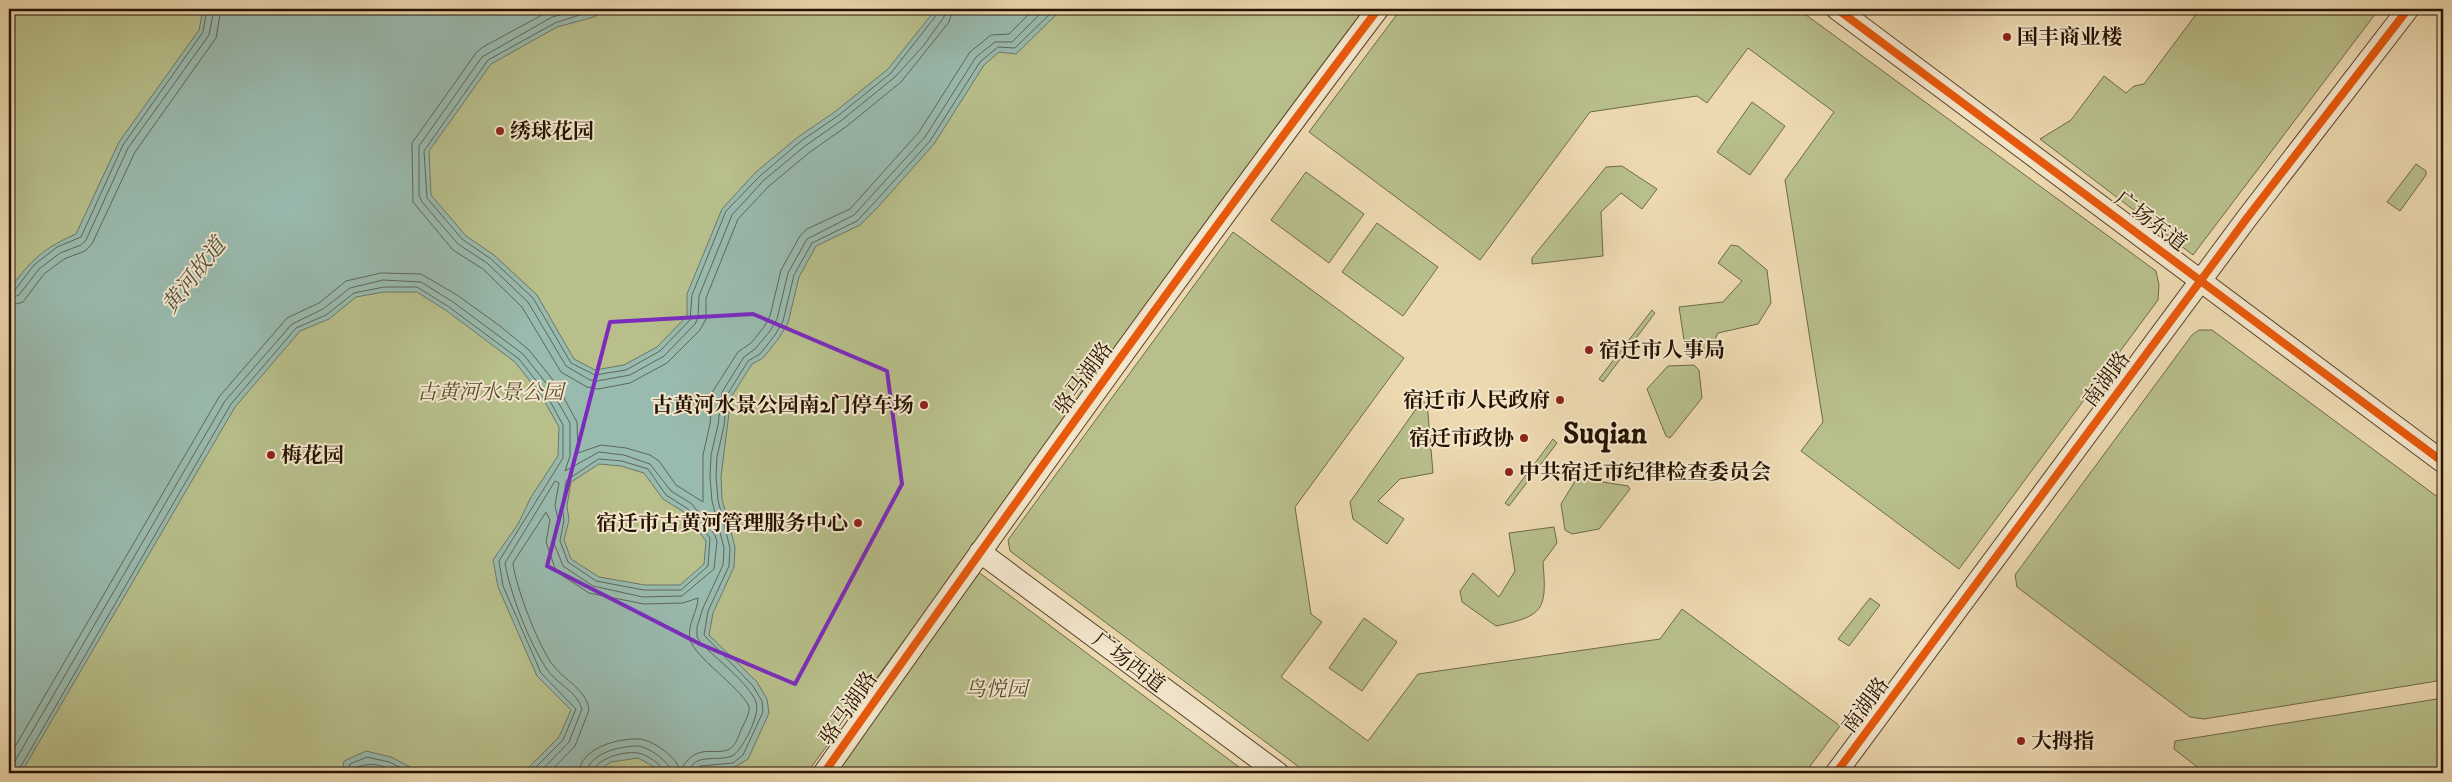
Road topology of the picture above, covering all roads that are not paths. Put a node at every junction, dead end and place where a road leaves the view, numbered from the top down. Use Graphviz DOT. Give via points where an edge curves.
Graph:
graph roads {
  1 [pos="1378,9"];
  2 [pos="1837,9"];
  3 [pos="2408,9"];
  4 [pos="2201,280"];
  5 [pos="2443,462"];
  6 [pos="980,552"];
  7 [pos="824,773"];
  8 [pos="1278,773"];
  9 [pos="1836,773"];
  1 -- 6 [label="street, 骆马湖路" via="1233,200"];
  2 -- 4 [label="street, 广场东道"];
  3 -- 4 [label="street, 南湖路"];
  4 -- 5 [label="street, 广场东道"];
  4 -- 9 [label="street, 南湖路"];
  6 -- 7 [label="street, 骆马湖路"];
  6 -- 8 [label="street, 广场西道"];
}
